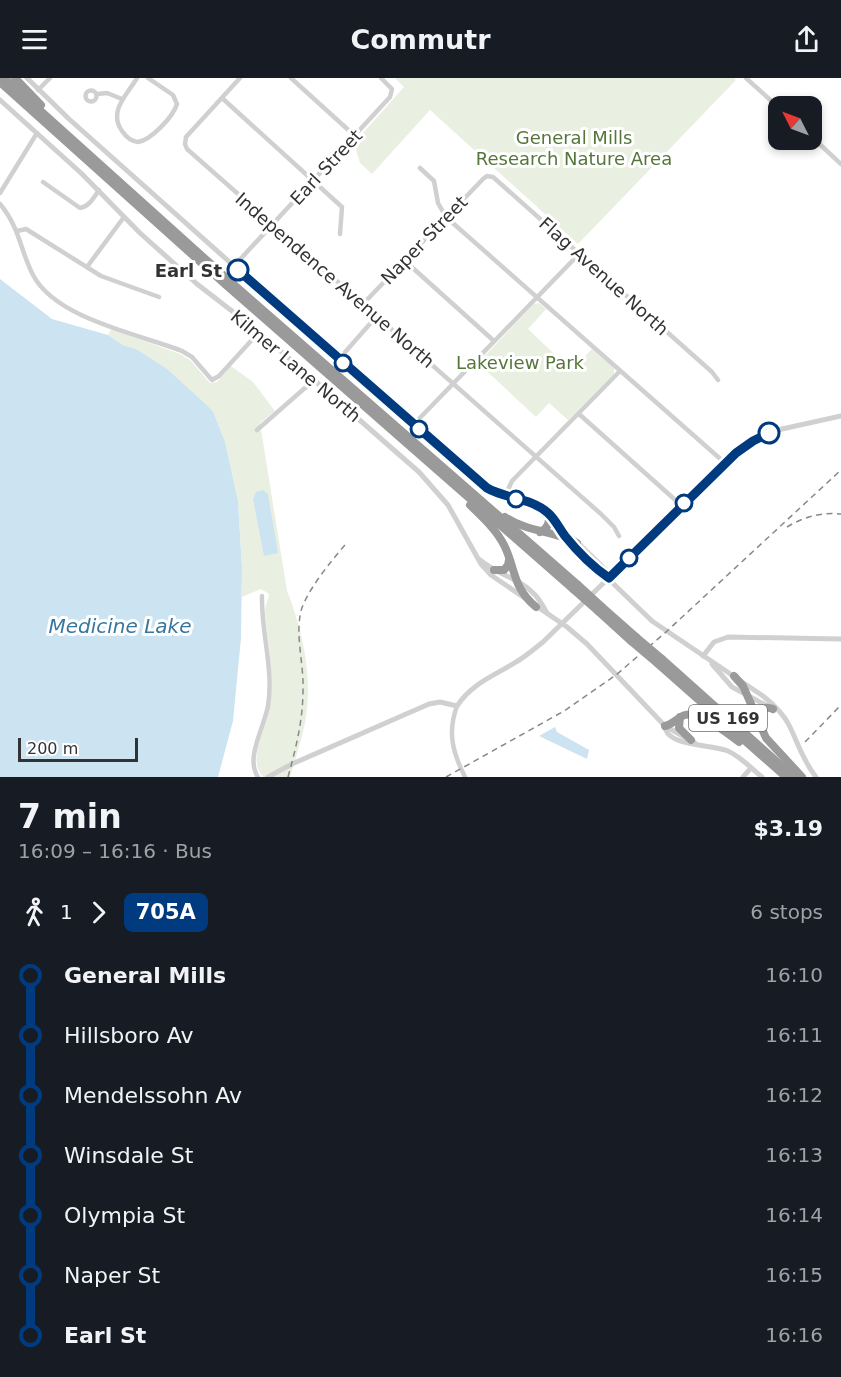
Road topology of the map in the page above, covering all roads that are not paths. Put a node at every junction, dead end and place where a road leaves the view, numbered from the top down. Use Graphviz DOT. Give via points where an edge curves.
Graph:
graph roads {
  1 [pos="4,78"];
  2 [pos="15,78"];
  3 [pos="27,78"];
  4 [pos="50,78"];
  5 [pos="136,78"];
  6 [pos="148,78"];
  7 [pos="240,78"];
  8 [pos="291,78"];
  9 [pos="381,78"];
  10 [pos="746,78"];
  11 [pos="0,82"];
  12 [pos="38,90"];
  13 [pos="97,94"];
  14 [pos="222,98"];
  15 [pos="768,98"];
  16 [pos="122,99"];
  17 [pos="0,100"];
  18 [pos="37,133"];
  19 [pos="355,136"];
  20 [pos="70,137"];
  21 [pos="822,146"];
  22 [pos="841,164"];
  23 [pos="420,168"];
  24 [pos="488,176"];
  25 [pos="313,181"];
  26 [pos="43,182"];
  27 [pos="99,190"];
  28 [pos="0,193"];
  29 [pos="0,204"];
  30 [pos="124,217"];
  31 [pos="446,217"];
  32 [pos="272,225"];
  33 [pos="17,231"];
  34 [pos="340,234"];
  35 [pos="579,254"];
  36 [pos="405,261"];
  37 [pos="234,266"];
  38 [pos="87,267"];
  39 [pos="159,297"];
  40 [pos="537,297"];
  41 [pos="362,305"];
  42 [pos="376,316"];
  43 [pos="259,332"];
  44 [pos="494,341"];
  45 [pos="339,359"];
  46 [pos="620,371"];
  47 [pos="314,380"];
  48 [pos="718,380"];
  49 [pos="453,384"];
  50 [pos="579,414"];
  51 [pos="841,416"];
  52 [pos="414,424"];
  53 [pos="257,430"];
  54 [pos="422,457"];
  55 [pos="536,457"];
  56 [pos="725,464"];
  57 [pos="457,479"];
  58 [pos="505,496"];
  59 [pos="682,506"];
  60 [pos="549,514"];
  61 [pos="540,532"];
  62 [pos="619,536"];
  63 [pos="567,538"];
  64 [pos="577,543"];
  65 [pos="508,556"];
  66 [pos="477,557"];
  67 [pos="494,570"];
  68 [pos="609,578"];
  69 [pos="517,582"];
  70 [pos="576,587"];
  71 [pos="262,596"];
  72 [pos="536,607"];
  73 [pos="548,615"];
  74 [pos="561,624"];
  75 [pos="841,639"];
  76 [pos="703,656"];
  77 [pos="659,661"];
  78 [pos="734,676"];
  79 [pos="747,696"];
  80 [pos="457,706"];
  81 [pos="773,709"];
  82 [pos="680,717"];
  83 [pos="759,724"];
  84 [pos="665,726"];
  85 [pos="792,731"];
  86 [pos="693,742"];
  87 [pos="751,768"];
  88 [pos="258,777"];
  89 [pos="268,777"];
  90 [pos="465,777"];
  91 [pos="743,777"];
  92 [pos="762,777"];
  93 [pos="784,777"];
  94 [pos="794,777"];
  95 [pos="802,777"];
  96 [pos="816,777"];
  1 -- 20 [label="highway, US 169"];
  2 -- 20 [label="highway"];
  3 -- 12 [label="street"];
  4 -- 12 [label="street"];
  5 -- 16 [label="street"];
  6 -- 16 [label="street" via="173,95 177,104 148,139 132,141 119,127 117,111"];
  7 -- 14 [label="street"];
  8 -- 19 [label="street"];
  9 -- 19 [label="street, Earl Street" via="393,92"];
  10 -- 15 [label="street"];
  11 -- 54 [label="highway, US 169"];
  12 -- 37 [label="street"];
  13 -- 16 [label="street"];
  14 -- 25 [label="street"];
  14 -- 32 [label="street, Independence Avenue North" via="186,136 184,144"];
  17 -- 18 [label="street, Kilmer Lane North"];
  18 -- 27 [label="street, Kilmer Lane North"];
  18 -- 28 [label="street"];
  19 -- 25 [label="street, Earl Street"];
  20 -- 57 [label="highway, US 169"];
  21 -- 22 [label="street"];
  23 -- 31 [label="street" via="434,181 438,203"];
  24 -- 31 [label="street, Naper Street"];
  24 -- 35 [label="street, Flag Avenue North"];
  25 -- 32 [label="street, Earl Street"];
  25 -- 34 [label="street" via="342,207"];
  26 -- 27 [label="street" via="80,208 85,208"];
  27 -- 30 [label="street, Kilmer Lane North"];
  29 -- 33 [label="street"];
  30 -- 38 [label="street"];
  30 -- 43 [label="street, Kilmer Lane North" via="197,284"];
  31 -- 36 [label="street, Naper Street"];
  31 -- 40 [label="street"];
  32 -- 37 [label="street, Earl Street"];
  32 -- 41 [label="street, Independence Avenue North"];
  33 -- 38 [label="street" via="31,231"];
  33 -- 43 [label="street" via="33,274 50,295 97,322 182,351 210,378 215,380"];
  35 -- 40 [label="street"];
  35 -- 48 [label="street, Flag Avenue North"];
  36 -- 41 [label="street, Naper Street"];
  36 -- 44 [label="street"];
  37 -- 45 [label="street"];
  38 -- 39 [label="street"];
  40 -- 44 [label="street"];
  40 -- 46 [label="street"];
  41 -- 42 [label="street, Independence Avenue North"];
  42 -- 45 [label="street"];
  42 -- 49 [label="street, Independence Avenue North"];
  43 -- 47 [label="street, Kilmer Lane North"];
  44 -- 49 [label="street"];
  45 -- 52 [label="street"];
  46 -- 50 [label="street"];
  46 -- 56 [label="street"];
  47 -- 53 [label="street"];
  47 -- 66 [label="street, Kilmer Lane North" via="432,484"];
  49 -- 52 [label="street"];
  49 -- 55 [label="street, Independence Avenue North"];
  50 -- 55 [label="street"];
  50 -- 59 [label="street"];
  51 -- 56 [label="street" via="762,435"];
  52 -- 58 [label="street" via="487,488"];
  54 -- 65 [label="highway" via="494,531"];
  54 -- 70 [label="highway, US 169"];
  55 -- 58 [label="street" via="512,481"];
  55 -- 62 [label="street, Independence Avenue North" via="601,514"];
  56 -- 59 [label="street"];
  57 -- 61 [label="highway" via="513,522"];
  57 -- 70 [label="highway, US 169"];
  58 -- 60 [label="street" via="535,505"];
  59 -- 68 [label="street"];
  60 -- 61 [label="highway" via="549,523"];
  60 -- 63 [label="street"];
  60 -- 64 [label="street"];
  61 -- 63 [label="highway"];
  63 -- 64 [label="highway"];
  63 -- 68 [label="street"];
  64 -- 68 [label="street" via="606,570"];
  65 -- 67 [label="highway" via="507,567"];
  65 -- 69 [label="highway"];
  66 -- 67 [label="street, Kilmer Lane North"];
  66 -- 72 [label="street, Kilmer Lane North" via="495,579"];
  67 -- 69 [label="street, Kilmer Lane North"];
  68 -- 74 [label="street"];
  68 -- 76 [label="street" via="650,620"];
  69 -- 72 [label="highway" via="523,595"];
  69 -- 73 [label="street, Kilmer Lane North" via="533,592"];
  70 -- 77 [label="highway, US 169, bridge"];
  71 -- 88 [label="street" via="270,668 268,706 253,758"];
  72 -- 73 [label="street, Kilmer Lane North"];
  73 -- 74 [label="street, Kilmer Lane North"];
  74 -- 80 [label="street" via="518,661 478,683"];
  74 -- 84 [label="street, Kilmer Lane North" via="587,644"];
  75 -- 76 [label="street" via="728,637 713,643"];
  76 -- 78 [label="street"];
  76 -- 79 [label="street" via="729,685"];
  77 -- 93 [label="highway, US 169"];
  77 -- 94 [label="highway, US 169"];
  78 -- 79 [label="highway"];
  78 -- 85 [label="street" via="769,700"];
  79 -- 81 [label="street"];
  79 -- 83 [label="highway"];
  80 -- 89 [label="street" via="429,704"];
  80 -- 90 [label="street" via="451,738"];
  81 -- 83 [label="highway" via="759,712"];
  81 -- 85 [label="street"];
  82 -- 84 [label="highway"];
  82 -- 86 [label="highway" via="679,728"];
  82 -- 93 [label="highway" via="694,715 720,728"];
  83 -- 95 [label="highway" via="772,746"];
  84 -- 86 [label="street, Kilmer Lane North" via="674,738"];
  85 -- 96 [label="street"];
  86 -- 87 [label="street, Kilmer Lane North" via="730,752"];
  87 -- 91 [label="street"];
  87 -- 92 [label="street, Kilmer Lane North"];
}
